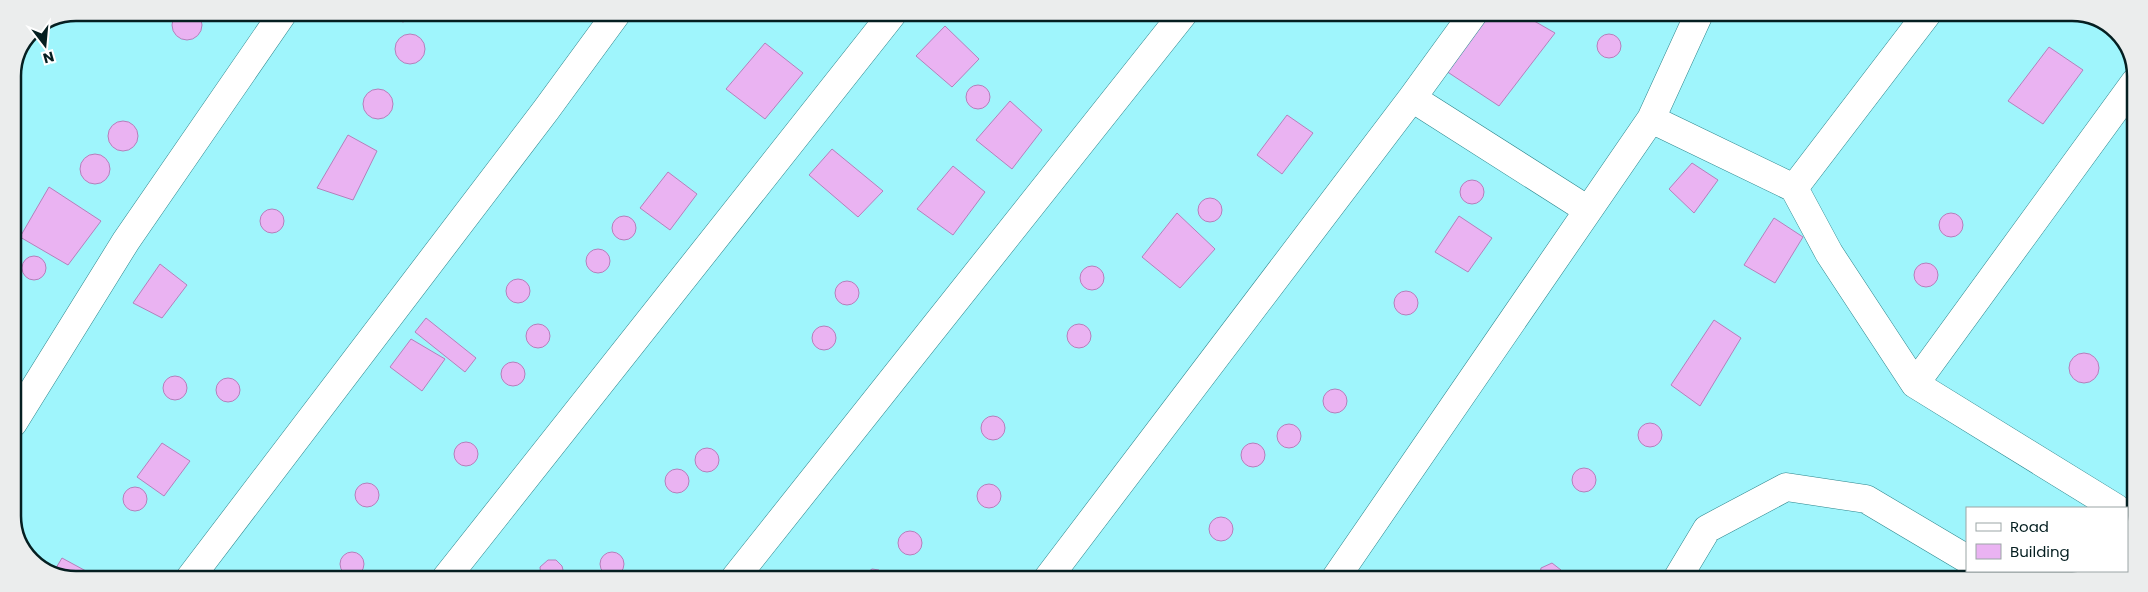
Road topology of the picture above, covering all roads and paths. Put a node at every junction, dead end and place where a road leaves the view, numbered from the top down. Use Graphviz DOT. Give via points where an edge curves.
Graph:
graph roads {
  1 [pos="277,21"];
  2 [pos="611,21"];
  3 [pos="887,21"];
  4 [pos="1177,21"];
  5 [pos="1467,21"];
  6 [pos="1696,21"];
  7 [pos="1922,21"];
  8 [pos="2127,93"];
  9 [pos="1412,98"];
  10 [pos="1651,119"];
  11 [pos="1794,188"];
  12 [pos="1588,210"];
  13 [pos="1915,384"];
  14 [pos="21,410"];
  15 [pos="2114,507"];
  16 [pos="1966,558"];
  17 [pos="195,571"];
  18 [pos="452,571"];
  19 [pos="741,571"];
  20 [pos="1053,571"];
  21 [pos="1340,571"];
  22 [pos="1682,571"];
  1 -- 14 [label="street" via="126,241"];
  2 -- 17 [label="street"];
  3 -- 18 [label="street"];
  4 -- 19 [label="street"];
  5 -- 9 [label="street"];
  6 -- 10 [label="street"];
  7 -- 11 [label="street"];
  8 -- 13 [label="street"];
  9 -- 12 [label="street"];
  9 -- 20 [label="street"];
  10 -- 11 [label="street"];
  10 -- 12 [label="street"];
  11 -- 13 [label="street" via="1829,253"];
  12 -- 21 [label="street"];
  13 -- 15 [label="street"];
  16 -- 22 [label="street" via="1866,499 1786,486 1707,529"];
}
